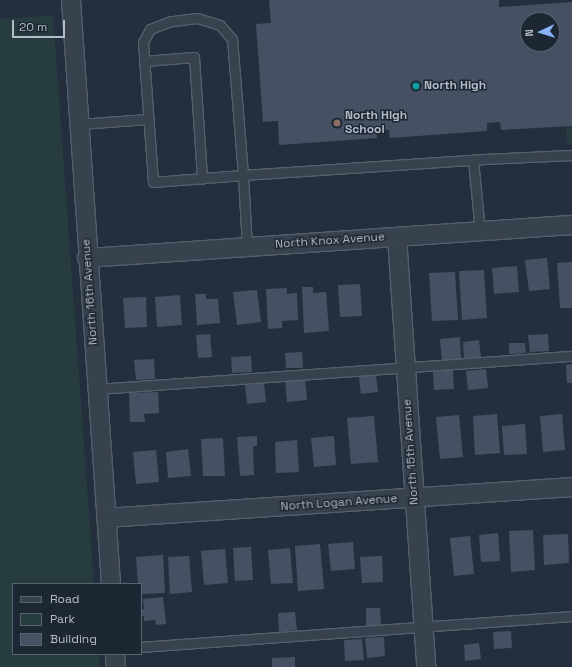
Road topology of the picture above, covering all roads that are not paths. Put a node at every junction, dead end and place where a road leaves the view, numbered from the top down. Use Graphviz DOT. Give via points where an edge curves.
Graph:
graph roads {
  1 [pos="71,0"];
  2 [pos="144,61"];
  3 [pos="148,119"];
  4 [pos="79,124"];
  5 [pos="572,155"];
  6 [pos="474,160"];
  7 [pos="243,175"];
  8 [pos="202,178"];
  9 [pos="572,225"];
  10 [pos="480,231"];
  11 [pos="397,237"];
  12 [pos="247,247"];
  13 [pos="87,258"];
  14 [pos="572,356"];
  15 [pos="405,367"];
  16 [pos="97,389"];
  17 [pos="572,488"];
  18 [pos="414,498"];
  19 [pos="106,518"];
  20 [pos="111,583"];
  21 [pos="572,616"];
  22 [pos="423,628"];
  23 [pos="142,647"];
  24 [pos="115,655"];
  25 [pos="116,667"];
  26 [pos="426,667"];
  1 -- 4 [label="street, North 16th Avenue"];
  2 -- 3 [label="lane"];
  2 -- 7 [label="lane" via="142,42 150,29 171,21 197,18 220,25 232,39"];
  2 -- 8 [label="lane" via="194,57"];
  3 -- 4 [label="lane"];
  3 -- 8 [label="lane" via="154,182"];
  4 -- 13 [label="street, North 16th Avenue"];
  5 -- 6 [label="lane"];
  6 -- 7 [label="lane"];
  6 -- 10 [label="lane"];
  7 -- 8 [label="lane"];
  7 -- 12 [label="lane"];
  9 -- 10 [label="street, North Knox Avenue"];
  10 -- 11 [label="street, North Knox Avenue"];
  11 -- 12 [label="street, North Knox Avenue"];
  11 -- 15 [label="street, North 15th Avenue"];
  12 -- 13 [label="street, North Knox Avenue"];
  13 -- 16 [label="street, North 16th Avenue"];
  14 -- 15 [label="lane"];
  15 -- 16 [label="lane"];
  15 -- 18 [label="street, North 15th Avenue"];
  16 -- 19 [label="street, North 16th Avenue"];
  17 -- 18 [label="street, North Logan Avenue"];
  18 -- 19 [label="street, North Logan Avenue"];
  18 -- 22 [label="street, North 15th Avenue"];
  19 -- 20 [label="street, North 16th Avenue"];
  21 -- 22 [label="lane"];
  22 -- 23 [label="lane"];
  22 -- 26 [label="street, North 15th Avenue"];
  24 -- 25 [label="street"];
}
